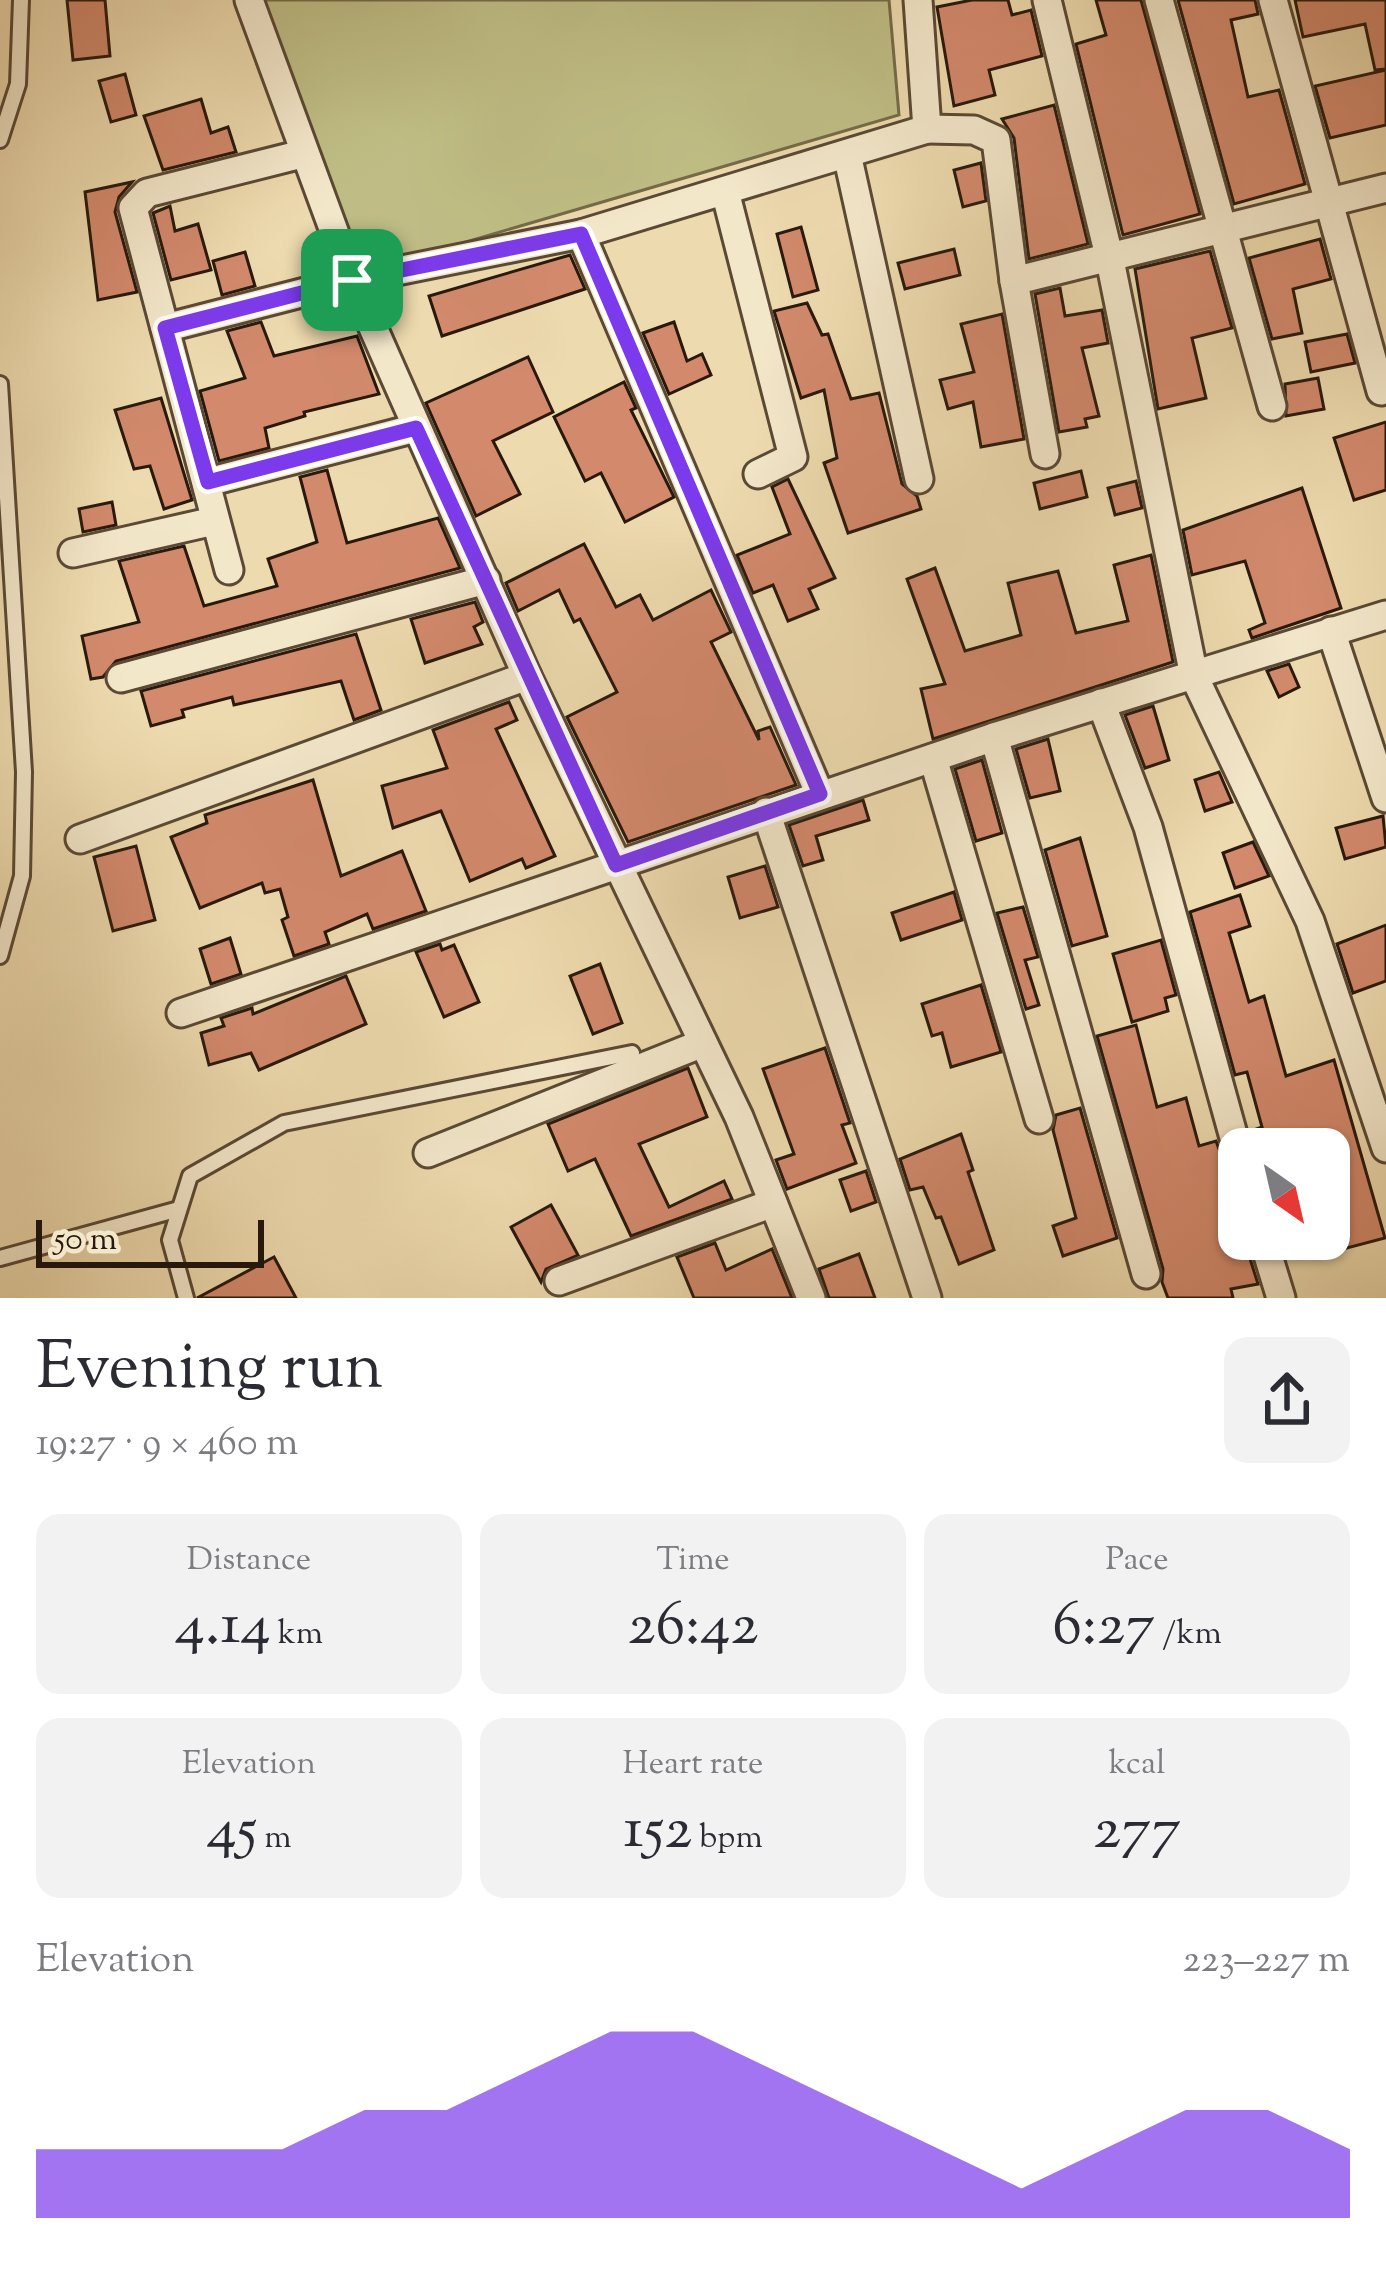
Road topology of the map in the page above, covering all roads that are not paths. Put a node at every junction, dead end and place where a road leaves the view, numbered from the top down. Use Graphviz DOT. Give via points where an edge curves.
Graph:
graph roads {
  1 [pos="21,0"];
  2 [pos="248,0"];
  3 [pos="918,0"];
  4 [pos="1047,0"];
  5 [pos="1159,0"];
  6 [pos="1274,0"];
  7 [pos="927,129"];
  8 [pos="0,140"];
  9 [pos="302,154"];
  10 [pos="847,154"];
  11 [pos="1386,188"];
  12 [pos="724,191"];
  13 [pos="1326,202"];
  14 [pos="1220,228"];
  15 [pos="581,234"];
  16 [pos="1110,260"];
  17 [pos="352,280"];
  18 [pos="1014,281"];
  19 [pos="165,328"];
  20 [pos="0,384"];
  21 [pos="1382,391"];
  22 [pos="1272,406"];
  23 [pos="416,428"];
  24 [pos="1045,454"];
  25 [pos="758,474"];
  26 [pos="920,478"];
  27 [pos="208,482"];
  28 [pos="214,520"];
  29 [pos="73,553"];
  30 [pos="229,570"];
  31 [pos="486,580"];
  32 [pos="1386,615"];
  33 [pos="1331,631"];
  34 [pos="527,676"];
  35 [pos="1193,676"];
  36 [pos="122,678"];
  37 [pos="1101,703"];
  38 [pos="994,736"];
  39 [pos="933,758"];
  40 [pos="820,794"];
  41 [pos="1386,799"];
  42 [pos="766,812"];
  43 [pos="80,839"];
  44 [pos="616,865"];
  45 [pos="0,956"];
  46 [pos="181,1013"];
  47 [pos="703,1043"];
  48 [pos="632,1054"];
  49 [pos="1039,1119"];
  50 [pos="1231,1128"];
  51 [pos="1386,1148"];
  52 [pos="428,1153"];
  53 [pos="773,1203"];
  54 [pos="179,1209"];
  55 [pos="0,1258"];
  56 [pos="1269,1260"];
  57 [pos="1146,1274"];
  58 [pos="559,1281"];
  59 [pos="186,1298"];
  60 [pos="811,1298"];
  61 [pos="927,1298"];
  62 [pos="1281,1298"];
  1 -- 8 [label="lane" via="18,84"];
  2 -- 9 [label="street"];
  3 -- 7 [label="street"];
  4 -- 16 [label="street"];
  5 -- 14 [label="street"];
  6 -- 13 [label="street"];
  7 -- 10 [label="street"];
  7 -- 18 [label="street" via="974,130 997,140"];
  9 -- 17 [label="street"];
  9 -- 19 [label="street" via="147,194 135,204"];
  10 -- 12 [label="street"];
  10 -- 26 [label="street"];
  11 -- 13 [label="street"];
  12 -- 15 [label="street"];
  12 -- 25 [label="street" via="793,457"];
  13 -- 14 [label="street"];
  13 -- 21 [label="street"];
  14 -- 16 [label="street"];
  14 -- 22 [label="street"];
  15 -- 17 [label="street"];
  15 -- 40 [label="street"];
  16 -- 18 [label="street"];
  16 -- 35 [label="street"];
  17 -- 19 [label="street"];
  17 -- 23 [label="street"];
  18 -- 24 [label="street"];
  19 -- 27 [label="street"];
  20 -- 45 [label="lane" via="24,772 22,876"];
  23 -- 27 [label="street"];
  23 -- 31 [label="street"];
  27 -- 28 [label="street"];
  28 -- 29 [label="street"];
  28 -- 30 [label="street"];
  31 -- 34 [label="street"];
  31 -- 36 [label="street"];
  32 -- 33 [label="street"];
  33 -- 35 [label="street"];
  33 -- 41 [label="street"];
  34 -- 43 [label="street"];
  34 -- 44 [label="street"];
  35 -- 37 [label="street"];
  35 -- 51 [label="street" via="1310,921"];
  37 -- 38 [label="street"];
  37 -- 50 [label="street" via="1148,827"];
  38 -- 39 [label="street"];
  38 -- 57 [label="street"];
  39 -- 40 [label="street"];
  39 -- 49 [label="street"];
  40 -- 42 [label="street"];
  42 -- 44 [label="street"];
  42 -- 61 [label="street"];
  44 -- 46 [label="street"];
  44 -- 47 [label="street"];
  47 -- 52 [label="street"];
  47 -- 53 [label="street"];
  48 -- 54 [label="lane" via="284,1123 190,1176"];
  53 -- 58 [label="street"];
  53 -- 60 [label="street"];
  54 -- 55 [label="lane"];
  54 -- 59 [label="lane" via="170,1240"];
  56 -- 62 [label="street"];
}
